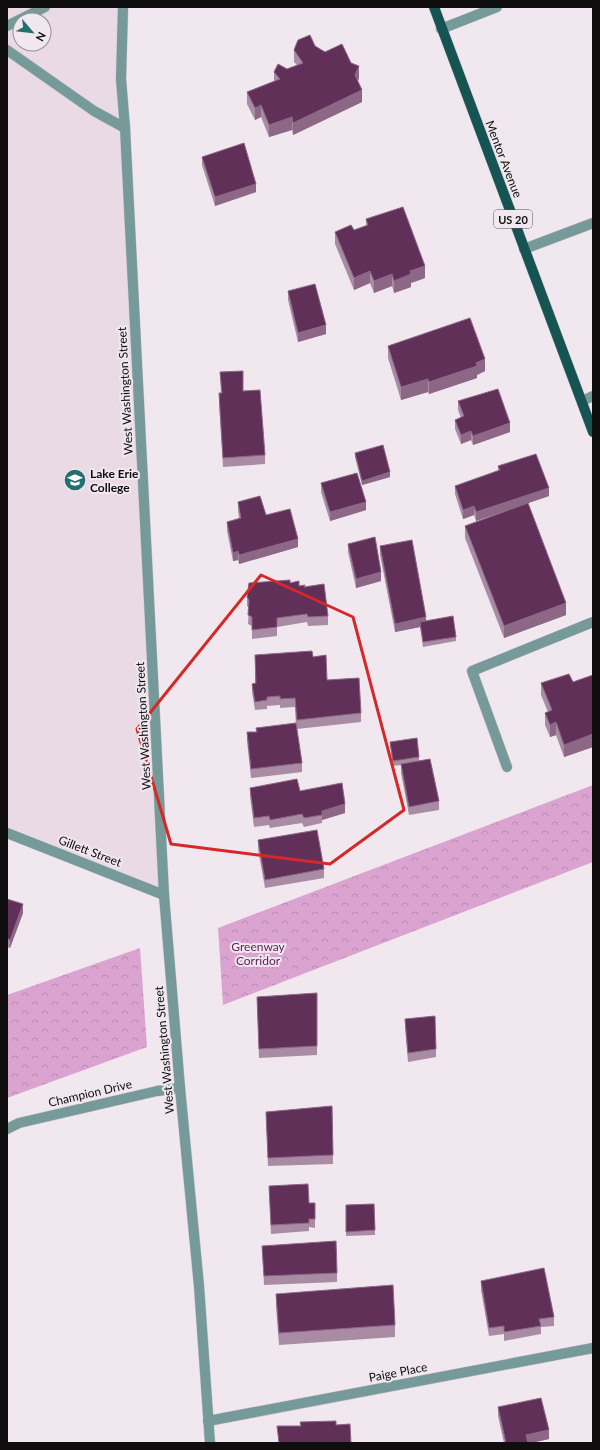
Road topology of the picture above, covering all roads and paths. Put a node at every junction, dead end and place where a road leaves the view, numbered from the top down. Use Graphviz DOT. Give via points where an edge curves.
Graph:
graph roads {
  1 [pos="45,7"];
  2 [pos="123,7"];
  3 [pos="434,7"];
  4 [pos="497,7"];
  5 [pos="7,26"];
  6 [pos="441,29"];
  7 [pos="7,50"];
  8 [pos="125,128"];
  9 [pos="593,223"];
  10 [pos="524,249"];
  11 [pos="593,396"];
  12 [pos="582,401"];
  13 [pos="593,432"];
  14 [pos="593,622"];
  15 [pos="507,767"];
  16 [pos="7,833"];
  17 [pos="164,895"];
  18 [pos="180,1088"];
  19 [pos="7,1129"];
  20 [pos="593,1348"];
  21 [pos="208,1421"];
  22 [pos="210,1443"];
  1 -- 5 [label="street"];
  2 -- 8 [label="street, West Washington Street" via="121,79"];
  3 -- 6 [label="main road, Mentor Avenue / US 20"];
  4 -- 6 [label="street"];
  6 -- 10 [label="main road, Mentor Avenue / US 20"];
  7 -- 8 [label="street" via="94,111"];
  8 -- 17 [label="street, West Washington Street"];
  9 -- 10 [label="street"];
  10 -- 12 [label="main road, Mentor Avenue / US 20"];
  11 -- 12 [label="street"];
  12 -- 13 [label="main road, Mentor Avenue / US 20"];
  14 -- 15 [label="street" via="472,671"];
  16 -- 17 [label="street, Gillett Street"];
  17 -- 18 [label="street, West Washington Street"];
  18 -- 19 [label="street, Champion Drive" via="19,1123"];
  18 -- 21 [label="street, West Washington Street" via="199,1286"];
  20 -- 21 [label="street, Paige Place"];
  21 -- 22 [label="street, West Washington Street"];
}
